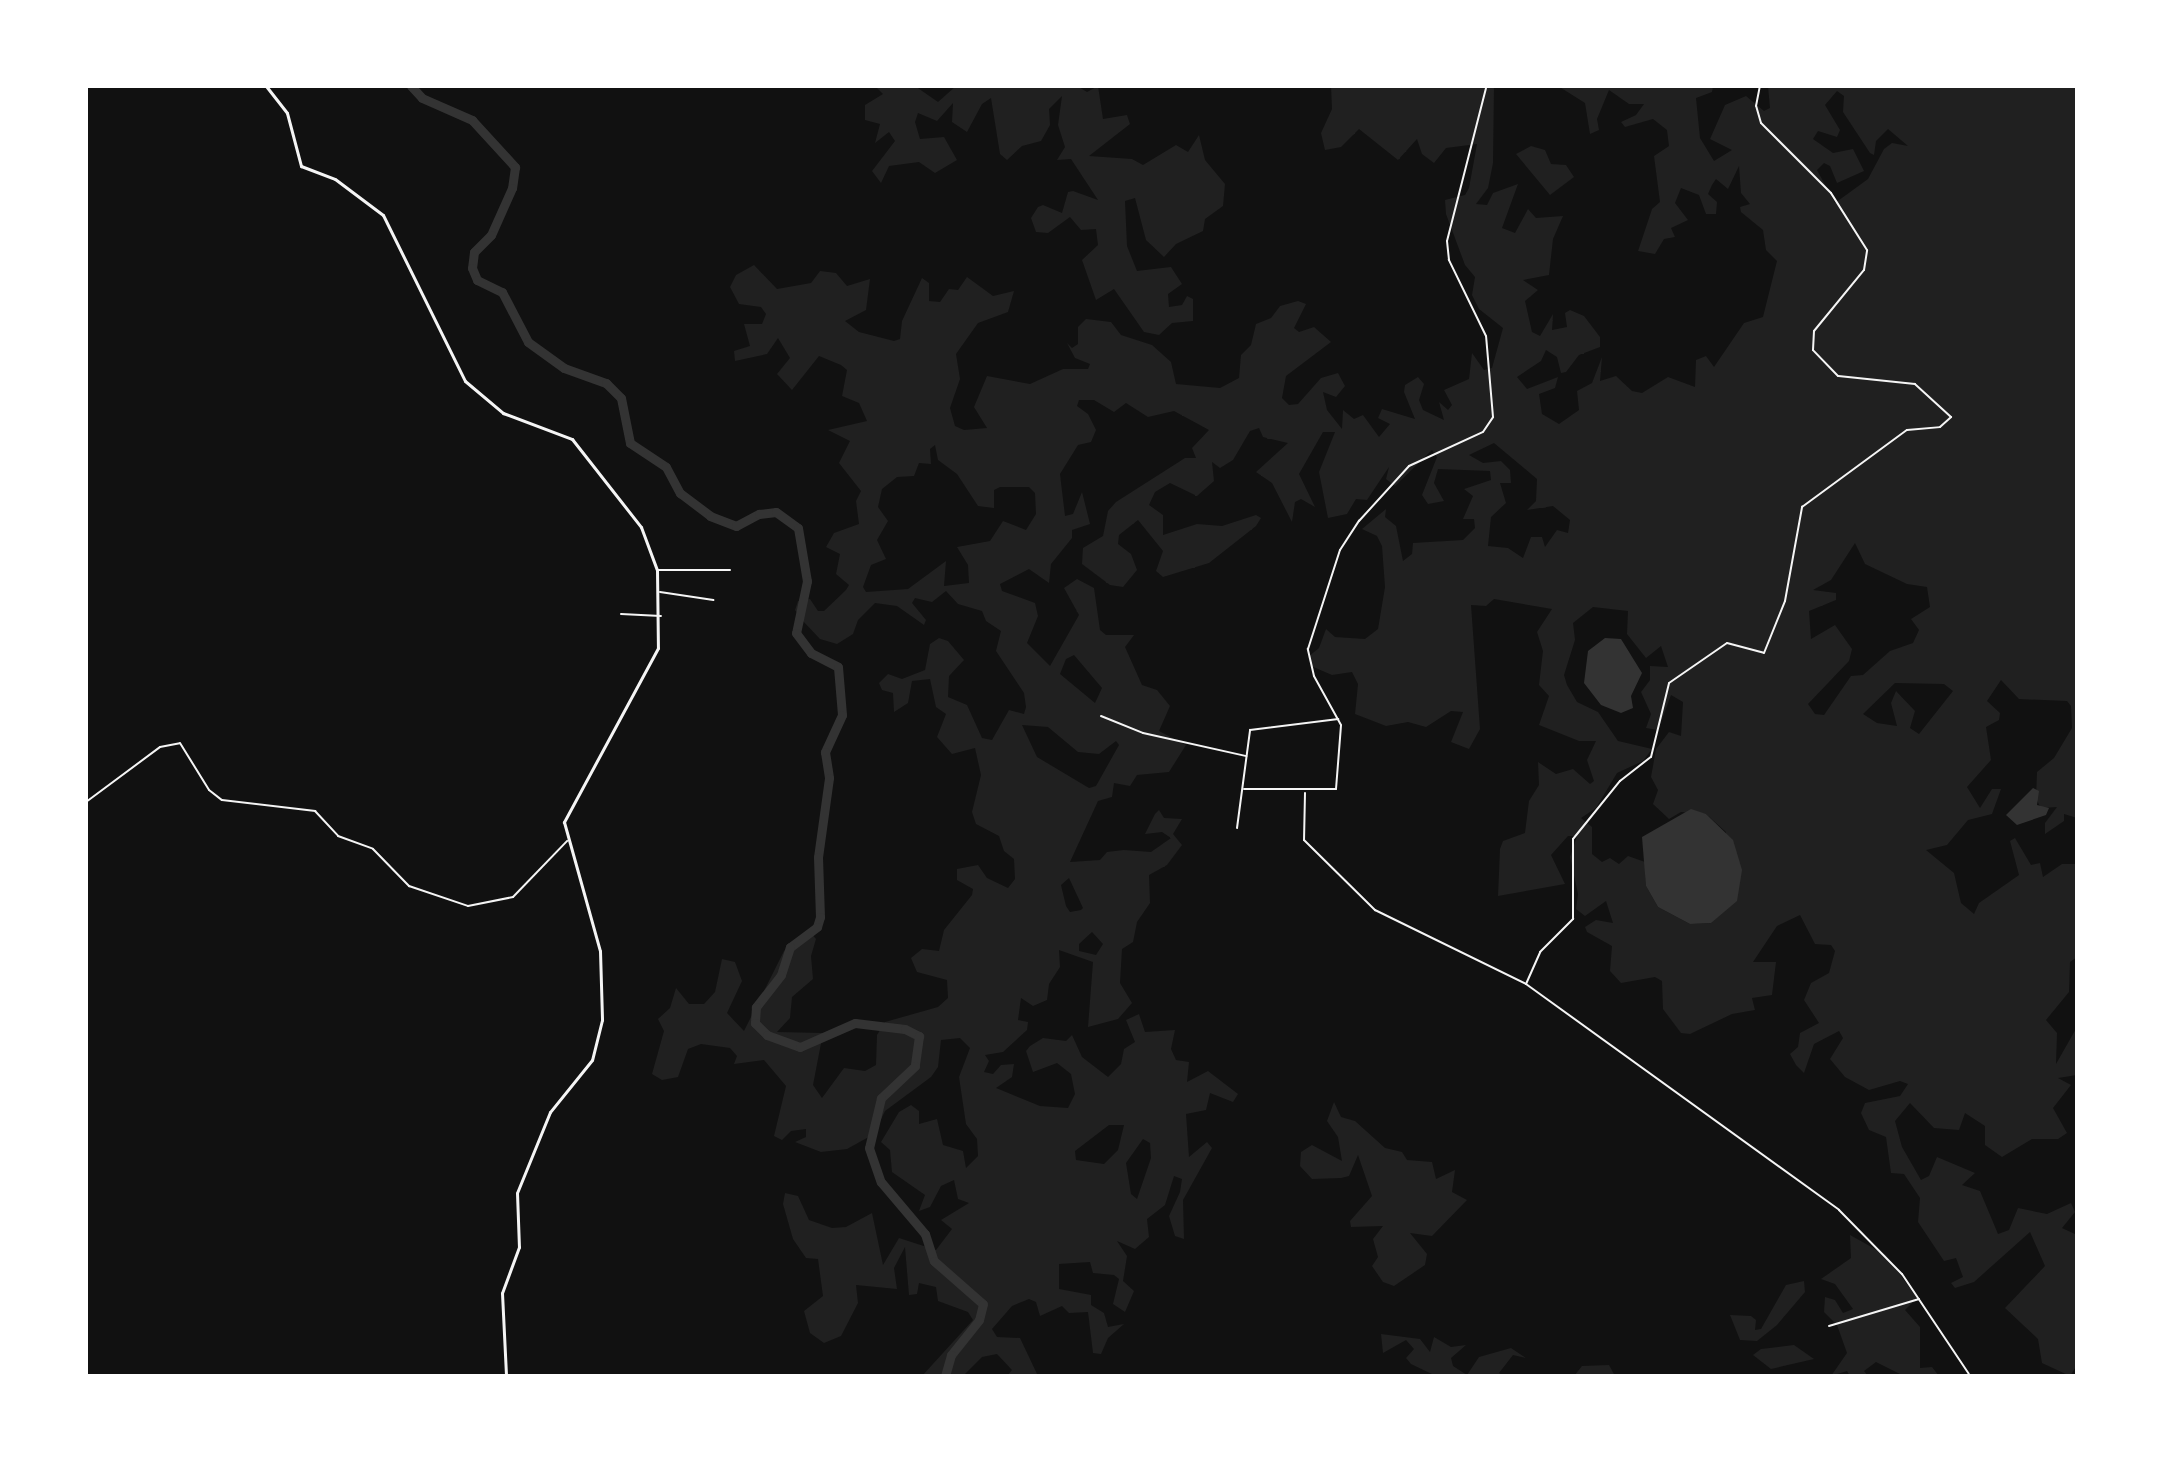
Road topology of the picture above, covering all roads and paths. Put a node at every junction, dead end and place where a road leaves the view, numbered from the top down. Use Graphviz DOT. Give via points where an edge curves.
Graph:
graph roads {
  1 [pos="266,86"];
  2 [pos="1760,86"];
  3 [pos="1486,88"];
  4 [pos="657,570"];
  5 [pos="730,570"];
  6 [pos="660,592"];
  7 [pos="713,600"];
  8 [pos="621,614"];
  9 [pos="661,616"];
  10 [pos="1101,716"];
  11 [pos="1339,719"];
  12 [pos="1247,757"];
  13 [pos="1244,789"];
  14 [pos="1305,793"];
  15 [pos="86,802"];
  16 [pos="1237,828"];
  17 [pos="567,841"];
  18 [pos="1526,984"];
  19 [pos="1920,1298"];
  20 [pos="1829,1326"];
  21 [pos="1969,1374"];
  22 [pos="506,1376"];
  23 [pos="1962,1376"];
  24 [pos="1984,1376"];
  1 -- 4 [label="main road" via="287,113 301,166 335,179 383,215 423,306 465,381 503,413 572,439 633,515"];
  2 -- 18 [label="street" via="1756,106 1761,123 1831,193 1867,250 1864,270 1814,331 1813,350 1838,376 1915,384 1951,417 1940,427 1907,430 1802,507 1785,601 1764,653 1724,644 1667,686 1651,757 1620,781 1573,839 1573,919 1540,952"];
  3 -- 11 [label="street" via="1447,241 1449,260 1486,336 1494,413 1483,432 1409,466 1340,550 1308,649 1314,676"];
  4 -- 5 [label="street"];
  4 -- 6 [label="main road"];
  6 -- 7 [label="street"];
  6 -- 9 [label="main road"];
  8 -- 9 [label="street"];
  9 -- 17 [label="main road" via="655,655 567,815"];
  10 -- 12 [label="street" via="1143,733"];
  11 -- 12 [label="street" via="1252,729"];
  11 -- 14 [label="street" via="1337,787"];
  12 -- 13 [label="street"];
  13 -- 14 [label="street"];
  13 -- 16 [label="street"];
  14 -- 18 [label="street" via="1304,840 1375,910"];
  15 -- 17 [label="street" via="160,747 180,743 209,790 227,803 315,811 338,836 373,849 409,886 468,906 513,897"];
  17 -- 22 [label="main road" via="600,951 602,1020 592,1060 550,1112 517,1193 519,1247 502,1293"];
  18 -- 19 [label="street" via="1839,1210"];
  19 -- 20 [label="street"];
  19 -- 21 [label="street"];
  21 -- 23 [label="main road"];
  21 -- 24 [label="main road"];
}
